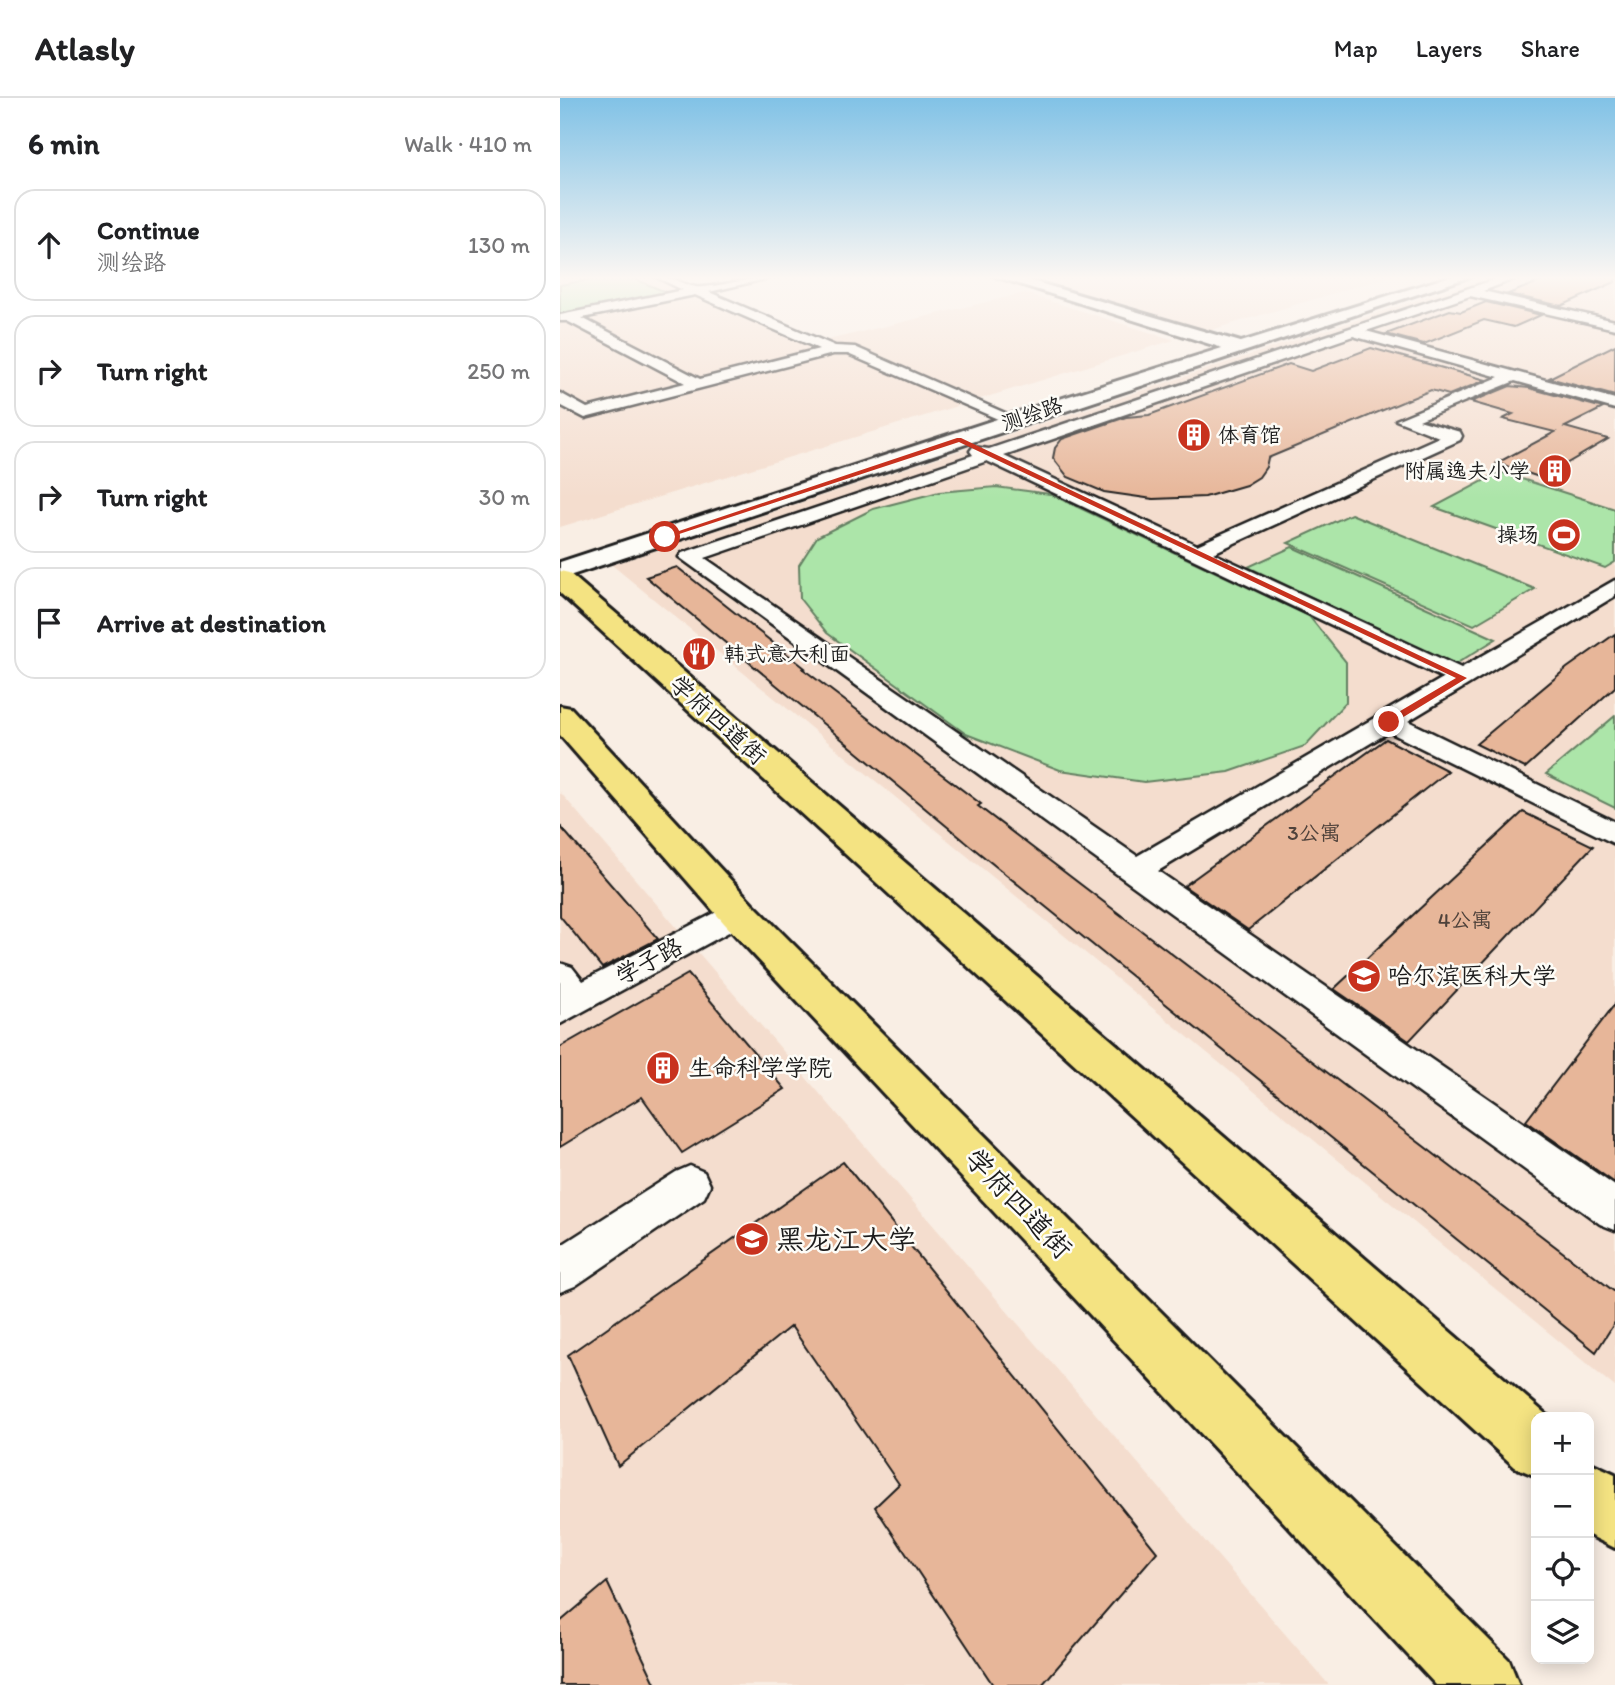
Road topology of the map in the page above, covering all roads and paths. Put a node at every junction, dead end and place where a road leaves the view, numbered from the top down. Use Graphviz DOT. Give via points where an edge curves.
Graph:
graph roads {
  1 [pos="629,350"];
  2 [pos="833,350"];
  3 [pos="852,350"];
  4 [pos="1222,350"];
  5 [pos="1298,350"];
  6 [pos="1418,350"];
  7 [pos="1514,376"];
  8 [pos="698,384"];
  9 [pos="560,398"];
  10 [pos="1615,404"];
  11 [pos="1009,418"];
  12 [pos="959,440"];
  13 [pos="988,455"];
  14 [pos="1197,554"];
  15 [pos="560,558"];
  16 [pos="560,571"];
  17 [pos="560,579"];
  18 [pos="1615,587"];
  19 [pos="1462,678"];
  20 [pos="560,715"];
  21 [pos="1389,722"];
  22 [pos="1615,834"];
  23 [pos="1135,872"];
  24 [pos="738,913"];
  25 [pos="566,995"];
  26 [pos="690,1185"];
  27 [pos="1615,1210"];
  28 [pos="560,1271"];
  29 [pos="1531,1442"];
  30 [pos="1594,1497"];
  31 [pos="1615,1516"];
  32 [pos="1484,1685"];
  1 -- 8 [label="street"];
  2 -- 8 [label="street"];
  3 -- 11 [label="street"];
  4 -- 11 [label="main road, 测绘路"];
  5 -- 13 [label="street"];
  6 -- 7 [label="street"];
  7 -- 10 [label="street"];
  7 -- 14 [label="street" via="1404,420 1454,436"];
  8 -- 9 [label="street" via="585,413"];
  11 -- 12 [label="main road, 测绘路"];
  11 -- 15 [label="main road, 测绘路"];
  12 -- 13 [label="street"];
  12 -- 16 [label="main road, 测绘路"];
  13 -- 14 [label="street"];
  13 -- 23 [label="street" via="689,556"];
  14 -- 19 [label="street"];
  17 -- 29 [label="main road, 学府四道街"];
  18 -- 19 [label="street"];
  19 -- 21 [label="street"];
  20 -- 24 [label="main road, 学府四道街"];
  21 -- 22 [label="street"];
  21 -- 23 [label="street"];
  23 -- 27 [label="street"];
  24 -- 25 [label="street, 学子路"];
  24 -- 32 [label="main road, 学府四道街"];
  26 -- 28 [label="street"];
  30 -- 31 [label="main road"];
}
